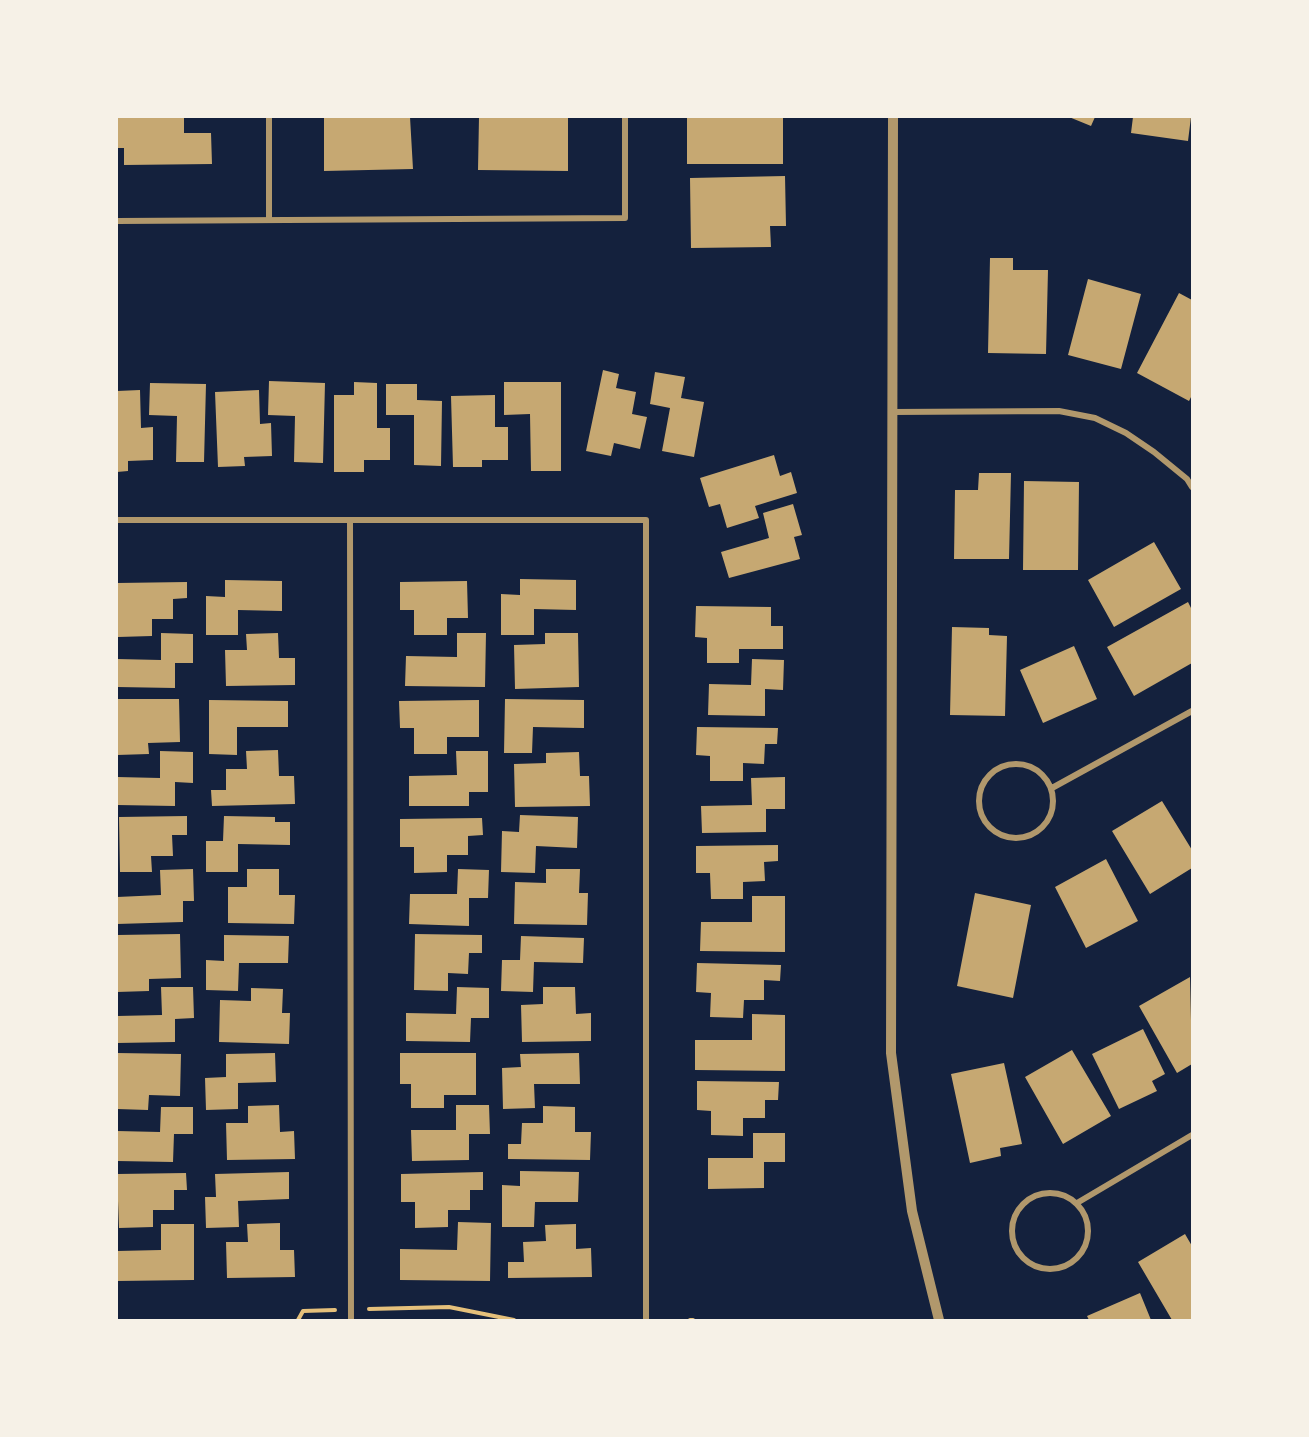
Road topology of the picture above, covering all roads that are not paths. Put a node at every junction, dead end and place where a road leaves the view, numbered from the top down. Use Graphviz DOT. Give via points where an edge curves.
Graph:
graph roads {
  1 [pos="269,117"];
  2 [pos="625,117"];
  3 [pos="893,117"];
  4 [pos="269,220"];
  5 [pos="117,221"];
  6 [pos="892,412"];
  7 [pos="1192,487"];
  8 [pos="117,520"];
  9 [pos="350,520"];
  10 [pos="1192,711"];
  11 [pos="1052,788"];
  12 [pos="1192,1135"];
  13 [pos="1077,1203"];
  14 [pos="351,1320"];
  15 [pos="646,1320"];
  16 [pos="939,1320"];
  1 -- 4 [label="street"];
  2 -- 4 [label="street" via="625,218"];
  3 -- 6 [label="street"];
  4 -- 5 [label="street"];
  6 -- 7 [label="street" via="1059,411 1095,418 1154,452"];
  6 -- 16 [label="street" via="891,1053 912,1211"];
  8 -- 9 [label="street"];
  9 -- 14 [label="street"];
  9 -- 15 [label="street" via="646,520"];
  10 -- 11 [label="street"];
  11 -- 11 [label="street" via="1037,769 1014,762 992,771 984,781 978,804 982,816 999,834 1024,838 1045,825 1054,801"];
  12 -- 13 [label="street"];
  13 -- 13 [label="street" via="1056,1192 1043,1192 1022,1203 1015,1213 1012,1237 1023,1259 1048,1269 1073,1262 1082,1252 1088,1233"];
}
